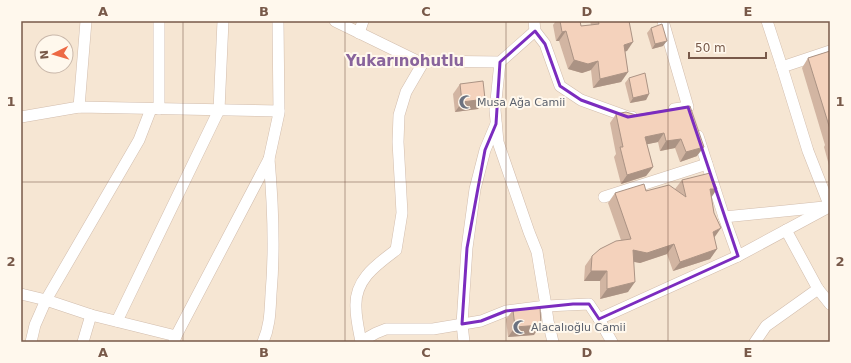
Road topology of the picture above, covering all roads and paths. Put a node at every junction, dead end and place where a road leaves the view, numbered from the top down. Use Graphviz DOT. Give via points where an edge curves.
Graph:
graph roads {
  1 [pos="86,21"];
  2 [pos="158,21"];
  3 [pos="223,21"];
  4 [pos="270,21"];
  5 [pos="278,21"];
  6 [pos="335,21"];
  7 [pos="363,21"];
  8 [pos="663,21"];
  9 [pos="768,21"];
  10 [pos="534,26"];
  11 [pos="359,33"];
  12 [pos="277,40"];
  13 [pos="830,51"];
  14 [pos="424,61"];
  15 [pos="500,62"];
  16 [pos="782,67"];
  17 [pos="79,107"];
  18 [pos="155,109"];
  19 [pos="219,110"];
  20 [pos="279,111"];
  21 [pos="666,111"];
  22 [pos="643,115"];
  23 [pos="21,117"];
  24 [pos="496,124"];
  25 [pos="695,128"];
  26 [pos="269,159"];
  27 [pos="707,164"];
  28 [pos="604,197"];
  29 [pos="830,207"];
  30 [pos="724,217"];
  31 [pos="786,230"];
  32 [pos="738,256"];
  33 [pos="818,289"];
  34 [pos="21,294"];
  35 [pos="46,300"];
  36 [pos="830,304"];
  37 [pos="546,306"];
  38 [pos="91,315"];
  39 [pos="599,319"];
  40 [pos="117,321"];
  41 [pos="462,324"];
  42 [pos="175,339"];
  43 [pos="31,342"];
  44 [pos="83,342"];
  45 [pos="263,342"];
  46 [pos="362,342"];
  47 [pos="464,342"];
  48 [pos="553,342"];
  49 [pos="612,342"];
  50 [pos="756,342"];
  1 -- 17 [label="street"];
  2 -- 18 [label="street"];
  3 -- 19 [label="street"];
  4 -- 12 [label="street"];
  5 -- 12 [label="street"];
  6 -- 11 [label="street"];
  7 -- 11 [label="street"];
  8 -- 21 [label="street" via="689,110"];
  9 -- 16 [label="street"];
  10 -- 15 [label="street"];
  10 -- 22 [label="street" via="545,44 560,86 581,100 628,117"];
  11 -- 14 [label="street" via="417,61"];
  12 -- 20 [label="street"];
  13 -- 16 [label="street"];
  14 -- 15 [label="street"];
  14 -- 46 [label="street" via="406,92 399,115 402,213 396,250 372,268 358,288 355,307"];
  15 -- 24 [label="street"];
  16 -- 29 [label="street" via="808,151"];
  17 -- 18 [label="street"];
  17 -- 23 [label="street"];
  18 -- 19 [label="street"];
  18 -- 35 [label="street"];
  19 -- 20 [label="street"];
  19 -- 40 [label="street"];
  20 -- 26 [label="street"];
  24 -- 37 [label="street" via="498,142 537,252"];
  24 -- 41 [label="street" via="484,150 475,189 466,248"];
  25 -- 27 [label="street"];
  26 -- 42 [label="street"];
  26 -- 45 [label="street" via="273,207 273,269 268,330"];
  27 -- 28 [label="street"];
  27 -- 30 [label="street"];
  29 -- 30 [label="street"];
  29 -- 31 [label="street"];
  30 -- 32 [label="street"];
  31 -- 32 [label="street"];
  31 -- 33 [label="street"];
  32 -- 39 [label="street"];
  33 -- 36 [label="street"];
  33 -- 50 [label="street" via="766,326"];
  34 -- 35 [label="street"];
  35 -- 38 [label="street"];
  35 -- 43 [label="street"];
  37 -- 39 [label="street" via="588,304"];
  37 -- 41 [label="street" via="506,311 481,321"];
  37 -- 48 [label="street"];
  38 -- 40 [label="street"];
  38 -- 44 [label="street"];
  39 -- 49 [label="street"];
  40 -- 42 [label="street"];
  41 -- 46 [label="street" via="433,329 386,329"];
  41 -- 47 [label="street"];
}
